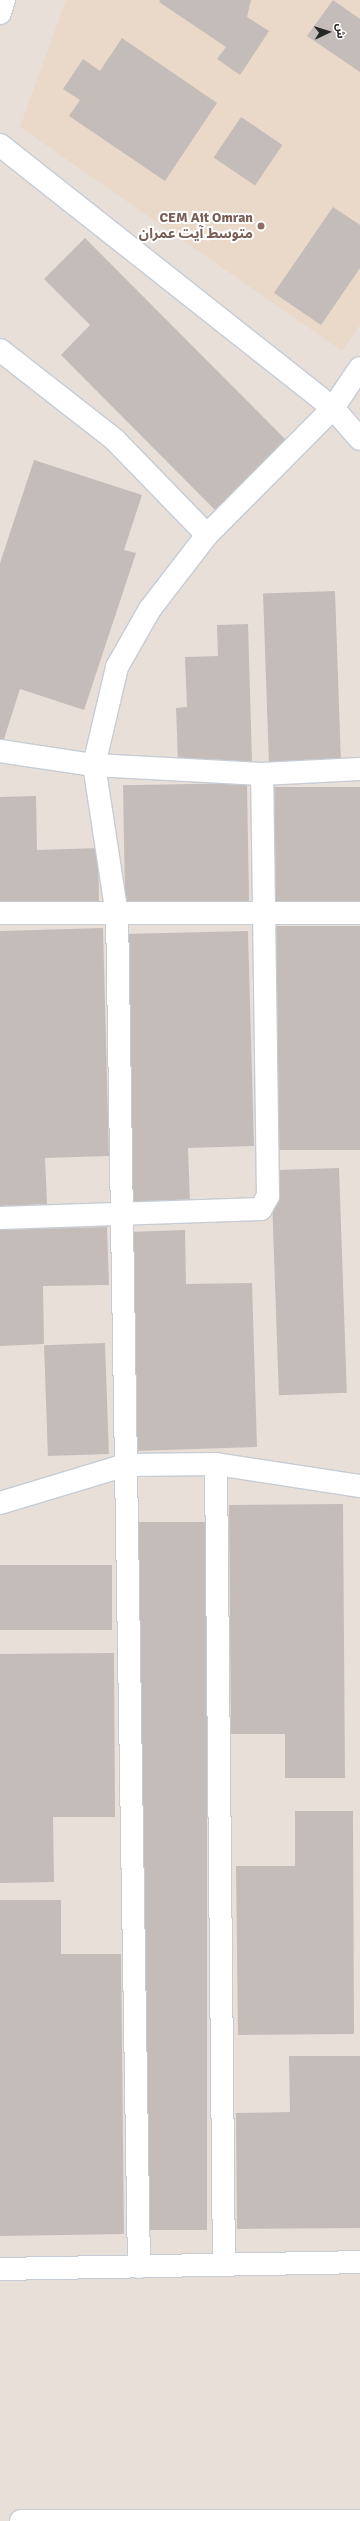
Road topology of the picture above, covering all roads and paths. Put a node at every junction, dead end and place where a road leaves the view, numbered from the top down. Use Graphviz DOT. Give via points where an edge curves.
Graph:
graph roads {
  1 [pos="4,0"];
  2 [pos="0,13"];
  3 [pos="0,145"];
  4 [pos="0,350"];
  5 [pos="360,368"];
  6 [pos="333,408"];
  7 [pos="360,439"];
  8 [pos="207,535"];
  9 [pos="0,751"];
  10 [pos="94,765"];
  11 [pos="360,769"];
  12 [pos="262,774"];
  13 [pos="266,911"];
  14 [pos="360,912"];
  15 [pos="0,913"];
  16 [pos="117,915"];
  17 [pos="120,1214"];
  18 [pos="0,1218"];
  19 [pos="216,1464"];
  20 [pos="126,1465"];
  21 [pos="360,1486"];
  22 [pos="0,1503"];
  23 [pos="360,2262"];
  24 [pos="224,2265"];
  25 [pos="139,2267"];
  26 [pos="0,2269"];
  27 [pos="21,2521"];
  28 [pos="360,2521"];
  1 -- 2 [label="street"];
  3 -- 6 [label="street"];
  4 -- 8 [label="street" via="115,440"];
  5 -- 6 [label="street"];
  6 -- 7 [label="street"];
  6 -- 8 [label="street"];
  8 -- 10 [label="street" via="150,609 117,667"];
  9 -- 10 [label="street"];
  10 -- 12 [label="street"];
  10 -- 16 [label="street"];
  11 -- 12 [label="street"];
  12 -- 13 [label="street"];
  13 -- 14 [label="street"];
  13 -- 16 [label="street"];
  13 -- 17 [label="street" via="268,1196 261,1209"];
  15 -- 16 [label="street"];
  16 -- 17 [label="street"];
  17 -- 18 [label="street"];
  17 -- 20 [label="street"];
  19 -- 20 [label="street"];
  19 -- 21 [label="street"];
  19 -- 24 [label="street"];
  20 -- 22 [label="street"];
  20 -- 25 [label="street"];
  23 -- 24 [label="street"];
  24 -- 25 [label="street"];
  25 -- 26 [label="street"];
  27 -- 28 [label="street"];
}
